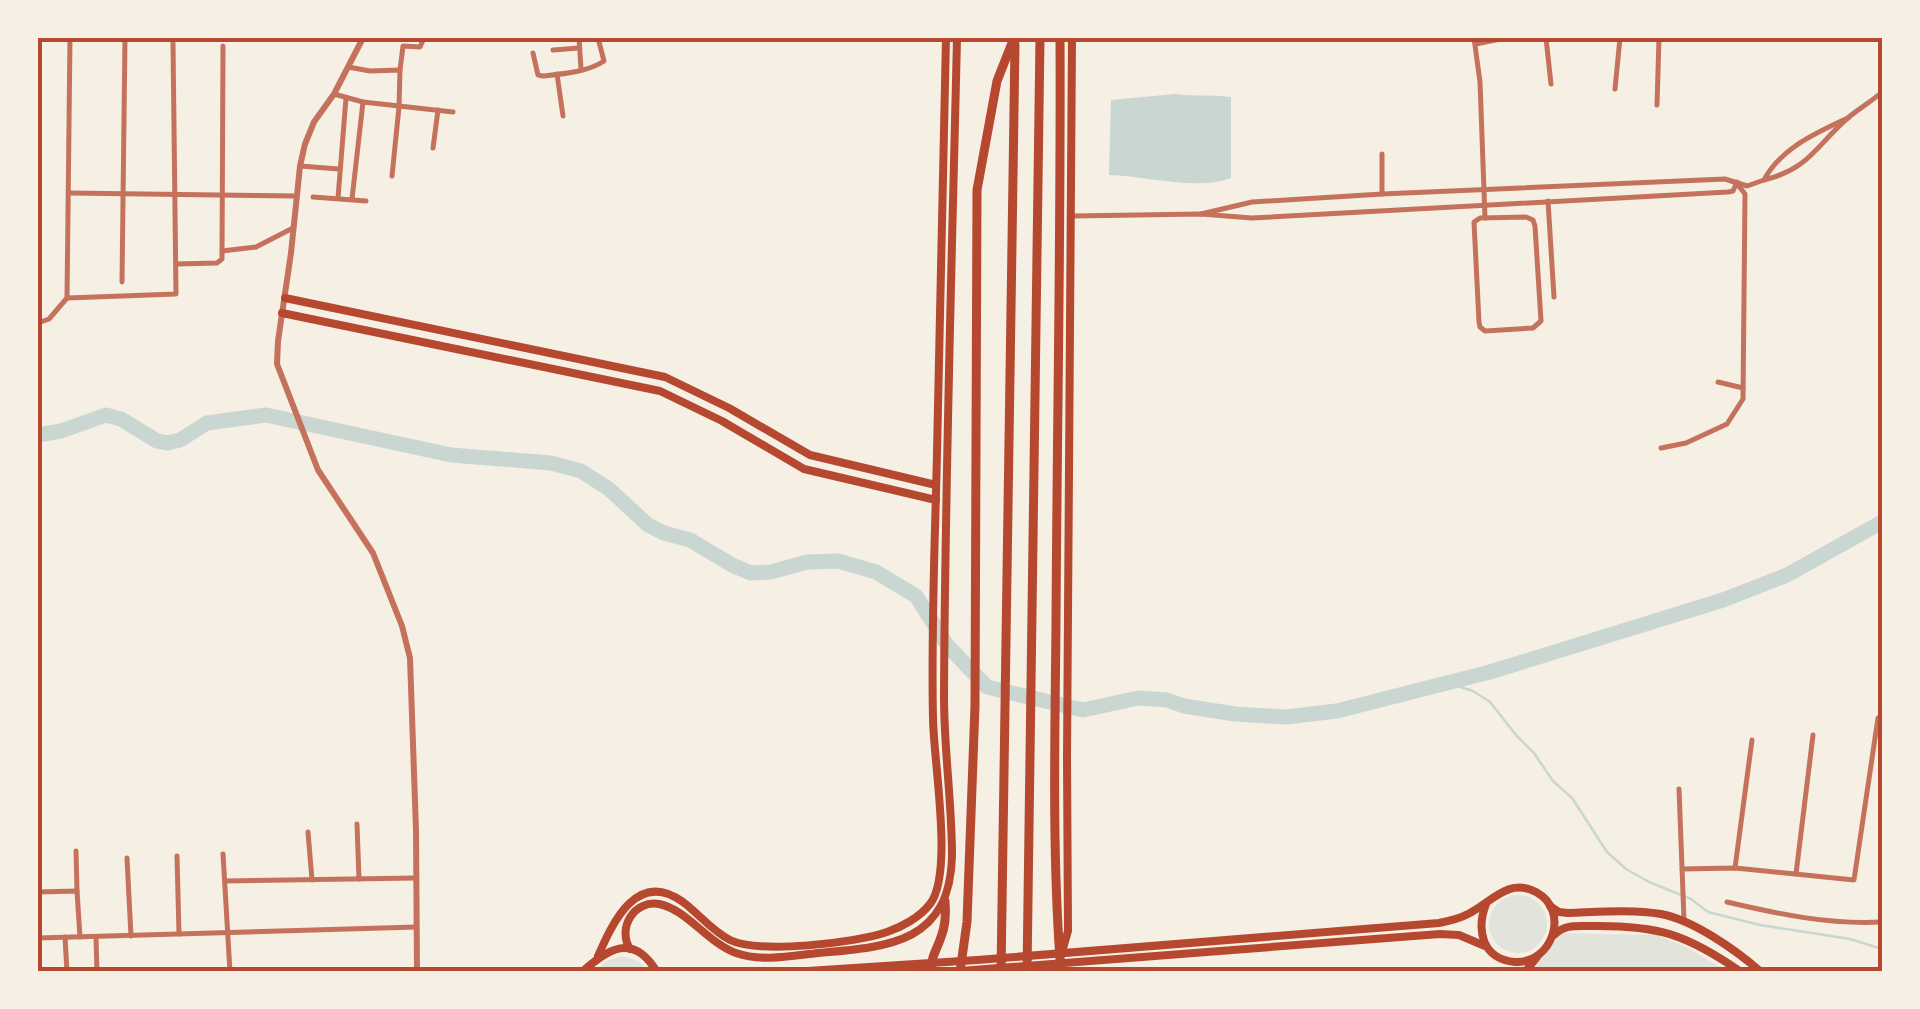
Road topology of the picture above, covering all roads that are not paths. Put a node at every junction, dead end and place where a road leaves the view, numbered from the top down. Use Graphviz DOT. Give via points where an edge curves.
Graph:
graph roads {
  1 [pos="70,38"];
  2 [pos="126,38"];
  3 [pos="364,38"];
  4 [pos="426,38"];
  5 [pos="438,38"];
  6 [pos="579,38"];
  7 [pos="598,38"];
  8 [pos="946,38"];
  9 [pos="957,38"];
  10 [pos="1015,38"];
  11 [pos="1040,38"];
  12 [pos="1060,38"];
  13 [pos="1072,38"];
  14 [pos="1504,38"];
  15 [pos="1546,38"];
  16 [pos="1620,38"];
  17 [pos="1658,38"];
  18 [pos="1474,41"];
  19 [pos="173,43"];
  20 [pos="222,46"];
  21 [pos="579,48"];
  22 [pos="553,50"];
  23 [pos="533,53"];
  24 [pos="348,67"];
  25 [pos="400,70"];
  26 [pos="581,70"];
  27 [pos="557,74"];
  28 [pos="1551,84"];
  29 [pos="1615,88"];
  30 [pos="1882,92"];
  31 [pos="334,94"];
  32 [pos="346,98"];
  33 [pos="363,102"];
  34 [pos="399,106"];
  35 [pos="1657,106"];
  36 [pos="438,110"];
  37 [pos="454,112"];
  38 [pos="563,116"];
  39 [pos="1848,118"];
  40 [pos="1798,146"];
  41 [pos="434,148"];
  42 [pos="1382,154"];
  43 [pos="1807,159"];
  44 [pos="300,166"];
  45 [pos="340,169"];
  46 [pos="392,176"];
  47 [pos="1764,180"];
  48 [pos="1656,182"];
  49 [pos="1736,182"];
  50 [pos="1570,186"];
  51 [pos="1484,190"];
  52 [pos="1450,191"];
  53 [pos="68,193"];
  54 [pos="1382,194"];
  55 [pos="124,195"];
  56 [pos="175,196"];
  57 [pos="296,196"];
  58 [pos="313,196"];
  59 [pos="1336,196"];
  60 [pos="1657,196"];
  61 [pos="222,197"];
  62 [pos="338,198"];
  63 [pos="352,199"];
  64 [pos="1571,200"];
  65 [pos="366,201"];
  66 [pos="1548,201"];
  67 [pos="1484,204"];
  68 [pos="1499,204"];
  69 [pos="1451,206"];
  70 [pos="1337,213"];
  71 [pos="1201,214"];
  72 [pos="1070,216"];
  73 [pos="1485,218"];
  74 [pos="1500,218"];
  75 [pos="293,228"];
  76 [pos="222,251"];
  77 [pos="176,264"];
  78 [pos="122,282"];
  79 [pos="1554,297"];
  80 [pos="67,298"];
  81 [pos="284,298"];
  82 [pos="282,313"];
  83 [pos="38,322"];
  84 [pos="1718,382"];
  85 [pos="1743,388"];
  86 [pos="1661,448"];
  87 [pos="936,486"];
  88 [pos="936,500"];
  89 [pos="1878,718"];
  90 [pos="1814,734"];
  91 [pos="1752,740"];
  92 [pos="1678,788"];
  93 [pos="357,824"];
  94 [pos="308,832"];
  95 [pos="76,852"];
  96 [pos="223,854"];
  97 [pos="177,856"];
  98 [pos="127,858"];
  99 [pos="1735,868"];
  100 [pos="1682,870"];
  101 [pos="1796,874"];
  102 [pos="415,878"];
  103 [pos="359,879"];
  104 [pos="312,880"];
  105 [pos="225,882"];
  106 [pos="78,890"];
  107 [pos="38,892"];
  108 [pos="945,901"];
  109 [pos="1727,902"];
  110 [pos="1486,904"];
  111 [pos="1550,906"];
  112 [pos="1882,922"];
  113 [pos="1684,923"];
  114 [pos="416,928"];
  115 [pos="229,933"];
  116 [pos="179,934"];
  117 [pos="131,936"];
  118 [pos="65,937"];
  119 [pos="80,937"];
  120 [pos="96,937"];
  121 [pos="38,938"];
  122 [pos="1552,938"];
  123 [pos="1489,948"];
  124 [pos="630,949"];
  125 [pos="1537,957"];
  126 [pos="1060,958"];
  127 [pos="1509,961"];
  128 [pos="590,966"];
  129 [pos="657,971"];
  130 [pos="1356,971"];
  131 [pos="1373,971"];
  132 [pos="66,972"];
  133 [pos="97,972"];
  134 [pos="230,972"];
  135 [pos="417,972"];
  136 [pos="792,972"];
  137 [pos="932,972"];
  138 [pos="947,972"];
  139 [pos="960,972"];
  140 [pos="1002,972"];
  141 [pos="1027,972"];
  142 [pos="1063,972"];
  143 [pos="1394,972"];
  144 [pos="1513,972"];
  145 [pos="1525,972"];
  146 [pos="1741,972"];
  147 [pos="1762,972"];
  1 -- 53 [label="street"];
  2 -- 55 [label="street"];
  3 -- 24 [label="street"];
  4 -- 5 [label="street"];
  4 -- 25 [label="street" via="420,47 403,46"];
  6 -- 21 [label="street"];
  7 -- 26 [label="street" via="604,61"];
  8 -- 87 [label="main road"];
  9 -- 108 [label="main road" via="944,700 952,846"];
  10 -- 139 [label="highway" via="997,80 977,190 975,706"];
  10 -- 140 [label="highway"];
  11 -- 141 [label="highway"];
  12 -- 126 [label="highway"];
  13 -- 72 [label="main road"];
  14 -- 18 [label="street"];
  15 -- 28 [label="street"];
  16 -- 29 [label="street"];
  17 -- 35 [label="street"];
  18 -- 51 [label="street"];
  19 -- 56 [label="street"];
  20 -- 61 [label="street"];
  21 -- 22 [label="street"];
  21 -- 26 [label="street"];
  23 -- 27 [label="street" via="538,74"];
  24 -- 25 [label="street"];
  24 -- 31 [label="street"];
  25 -- 34 [label="street"];
  26 -- 27 [label="street"];
  27 -- 38 [label="street"];
  30 -- 39 [label="street"];
  31 -- 32 [label="street"];
  31 -- 44 [label="street" via="314,122"];
  32 -- 33 [label="street"];
  32 -- 45 [label="street"];
  33 -- 34 [label="street"];
  33 -- 63 [label="street"];
  34 -- 36 [label="street"];
  34 -- 46 [label="street"];
  36 -- 37 [label="street"];
  36 -- 41 [label="street"];
  39 -- 40 [label="street"];
  39 -- 43 [label="street"];
  40 -- 43 [label="street"];
  40 -- 47 [label="street" via="1773,163"];
  42 -- 54 [label="street"];
  43 -- 47 [label="street"];
  44 -- 45 [label="street"];
  44 -- 57 [label="street"];
  45 -- 62 [label="street"];
  47 -- 49 [label="street"];
  48 -- 49 [label="street"];
  48 -- 50 [label="street"];
  48 -- 60 [label="street"];
  49 -- 60 [label="street" via="1728,192"];
  49 -- 85 [label="street" via="1745,194"];
  50 -- 51 [label="street"];
  50 -- 64 [label="street"];
  51 -- 52 [label="street"];
  51 -- 67 [label="street"];
  52 -- 54 [label="street"];
  52 -- 69 [label="street"];
  53 -- 55 [label="street"];
  53 -- 80 [label="street"];
  54 -- 59 [label="street"];
  55 -- 56 [label="street"];
  55 -- 78 [label="street"];
  56 -- 61 [label="street"];
  56 -- 77 [label="street"];
  57 -- 61 [label="street"];
  57 -- 75 [label="street"];
  58 -- 62 [label="street"];
  59 -- 70 [label="street"];
  59 -- 71 [label="street" via="1252,202"];
  60 -- 64 [label="street"];
  61 -- 76 [label="street"];
  62 -- 63 [label="street"];
  63 -- 65 [label="street"];
  64 -- 66 [label="street"];
  66 -- 68 [label="street"];
  66 -- 79 [label="street"];
  67 -- 68 [label="street"];
  67 -- 69 [label="street"];
  67 -- 73 [label="street"];
  68 -- 74 [label="street"];
  69 -- 70 [label="street"];
  70 -- 71 [label="street"];
  71 -- 72 [label="street"];
  72 -- 126 [label="main road" via="1068,931"];
  73 -- 74 [label="street"];
  73 -- 74 [label="street" via="1474,222 1480,326 1489,332 1533,328 1541,316 1534,222"];
  75 -- 76 [label="street" via="256,247"];
  75 -- 81 [label="street"];
  76 -- 77 [label="street" via="218,263"];
  77 -- 80 [label="street" via="176,294"];
  80 -- 83 [label="street"];
  81 -- 82 [label="street"];
  81 -- 87 [label="main road" via="665,377 810,456"];
  82 -- 88 [label="main road" via="660,391 804,469"];
  82 -- 102 [label="street" via="279,373 318,470 373,553 410,658"];
  84 -- 85 [label="street"];
  85 -- 86 [label="street" via="1727,424"];
  87 -- 88 [label="main road"];
  88 -- 128 [label="main road" via="932,700 940,876 932,902 897,928 862,938 754,946 730,940 675,897 656,892 625,906"];
  89 -- 101 [label="street" via="1854,880"];
  90 -- 101 [label="street"];
  91 -- 99 [label="street"];
  92 -- 100 [label="street"];
  93 -- 103 [label="street"];
  94 -- 104 [label="street"];
  95 -- 106 [label="street"];
  96 -- 105 [label="street"];
  97 -- 116 [label="street"];
  98 -- 117 [label="street"];
  99 -- 100 [label="street"];
  99 -- 101 [label="street"];
  100 -- 113 [label="street"];
  102 -- 103 [label="street"];
  102 -- 114 [label="street"];
  103 -- 104 [label="street"];
  104 -- 105 [label="street"];
  105 -- 115 [label="street"];
  106 -- 107 [label="street"];
  106 -- 119 [label="street"];
  108 -- 124 [label="main road" via="922,928 880,946 767,957 730,950 676,912 650,904 627,922"];
  108 -- 137 [label="highway"];
  109 -- 112 [label="street" via="1852,924"];
  110 -- 111 [label="main road" via="1502,890 1524,888"];
  110 -- 123 [label="main road" via="1481,935"];
  110 -- 136 [label="main road" via="1439,924"];
  111 -- 113 [label="main road" via="1568,913 1664,914"];
  111 -- 122 [label="main road"];
  113 -- 147 [label="main road"];
  114 -- 115 [label="street"];
  114 -- 135 [label="street"];
  115 -- 116 [label="street"];
  115 -- 134 [label="street"];
  116 -- 117 [label="street"];
  117 -- 120 [label="street"];
  118 -- 119 [label="street"];
  118 -- 121 [label="street"];
  118 -- 132 [label="street"];
  119 -- 120 [label="street"];
  120 -- 133 [label="street"];
  122 -- 125 [label="main road"];
  122 -- 146 [label="main road" via="1570,926 1663,930"];
  123 -- 127 [label="main road"];
  123 -- 138 [label="main road" via="1440,934"];
  124 -- 128 [label="main road" via="608,951"];
  124 -- 129 [label="main road"];
  125 -- 127 [label="main road"];
  125 -- 145 [label="main road"];
  126 -- 142 [label="main road"];
  127 -- 144 [label="main road"];
  130 -- 131 [label="main road"];
  131 -- 143 [label="main road"];
}
